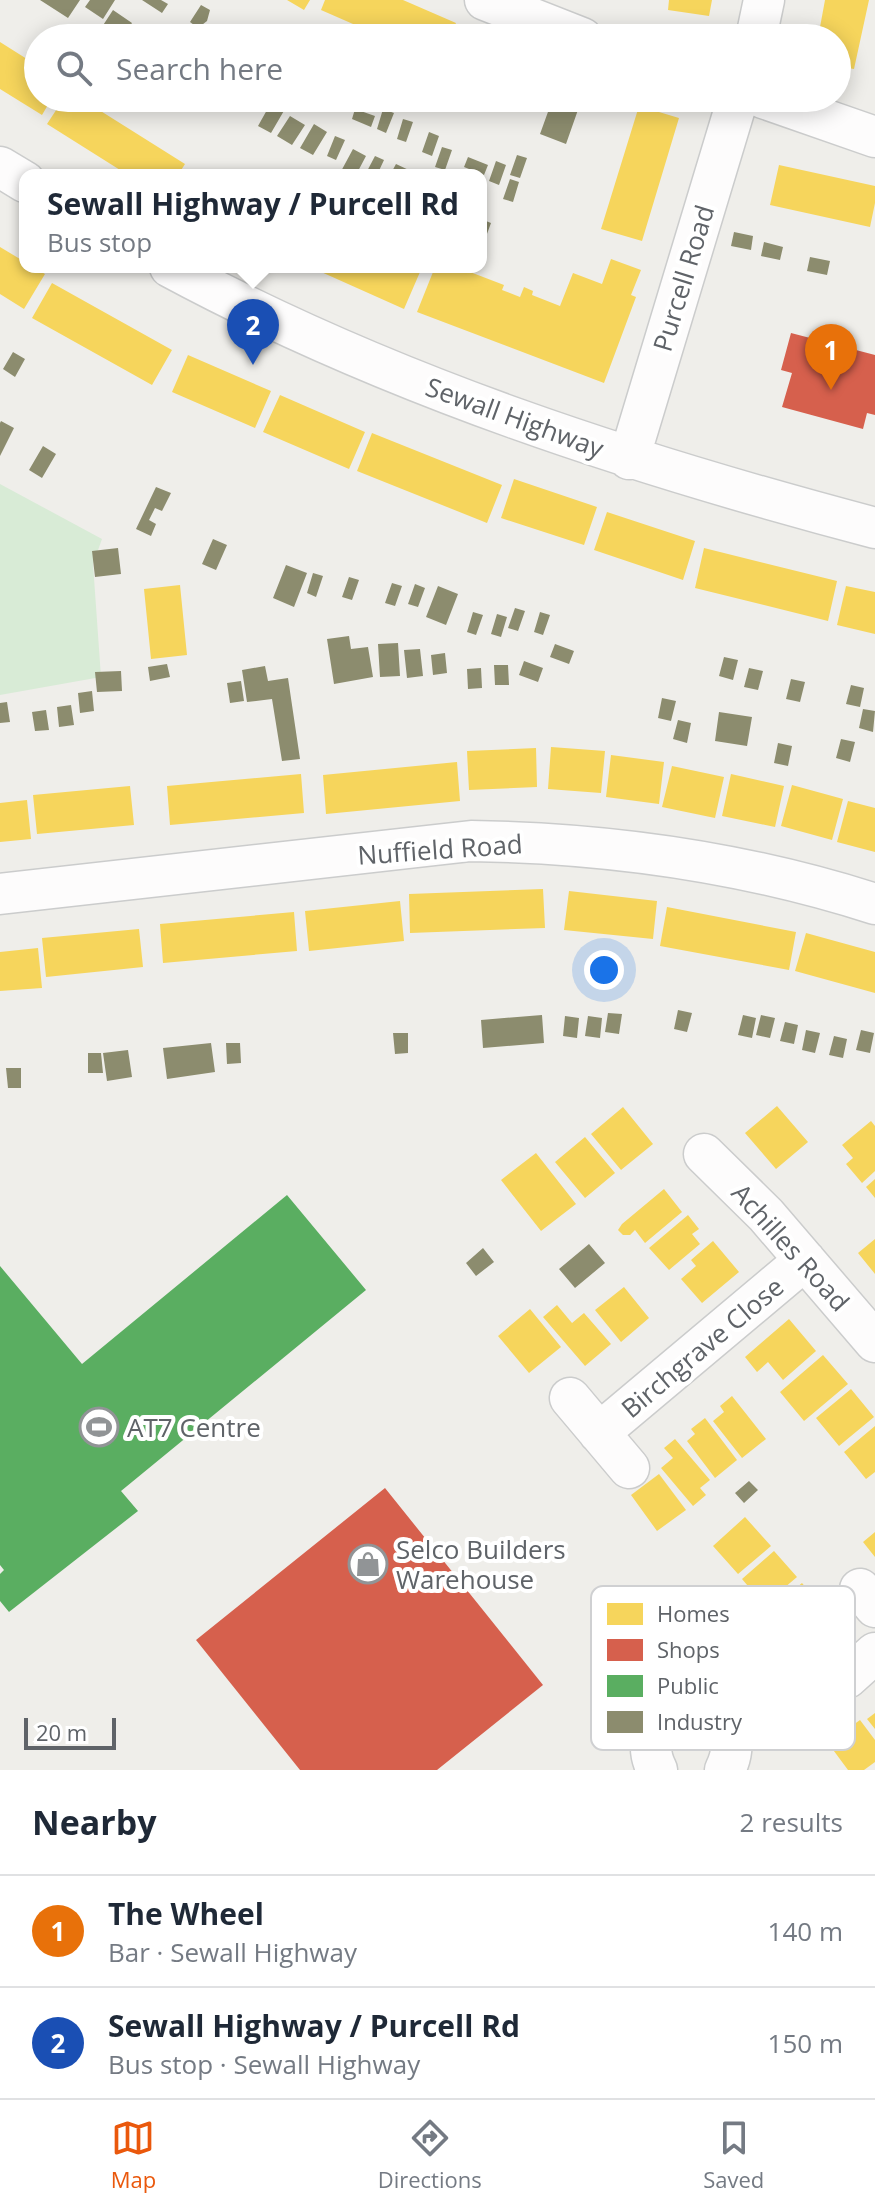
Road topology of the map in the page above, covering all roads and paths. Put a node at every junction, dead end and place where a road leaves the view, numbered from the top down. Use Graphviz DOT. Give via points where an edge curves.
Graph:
graph roads {
  1 [pos="485,0"];
  2 [pos="764,0"];
  3 [pos="546,24"];
  4 [pos="759,24"];
  5 [pos="734,112"];
  6 [pos="803,112"];
  7 [pos="875,137"];
  8 [pos="0,167"];
  9 [pos="19,178"];
  10 [pos="181,273"];
  11 [pos="629,459"];
  12 [pos="875,528"];
  13 [pos="0,894"];
  14 [pos="875,904"];
  15 [pos="704,1154"];
  16 [pos="805,1260"];
  17 [pos="875,1342"];
  18 [pos="570,1398"];
  19 [pos="599,1433"];
  20 [pos="629,1468"];
  21 [pos="730,1750"];
  22 [pos="725,1770"];
  1 -- 3 [label="street"];
  2 -- 4 [label="street"];
  5 -- 11 [label="street, Purcell Road"];
  6 -- 7 [label="street"];
  8 -- 9 [label="street"];
  10 -- 11 [label="street, Sewall Highway" via="335,347"];
  11 -- 12 [label="street, Sewall Highway"];
  13 -- 14 [label="street, Nuffield Road" via="471,841 549,843 683,858 738,867"];
  15 -- 16 [label="street, Achilles Road"];
  16 -- 17 [label="street, Achilles Road"];
  16 -- 19 [label="street, Birchgrave Close"];
  18 -- 19 [label="street, Birchgrave Close"];
  19 -- 20 [label="street, Birchgrave Close"];
  21 -- 22 [label="street"];
}
